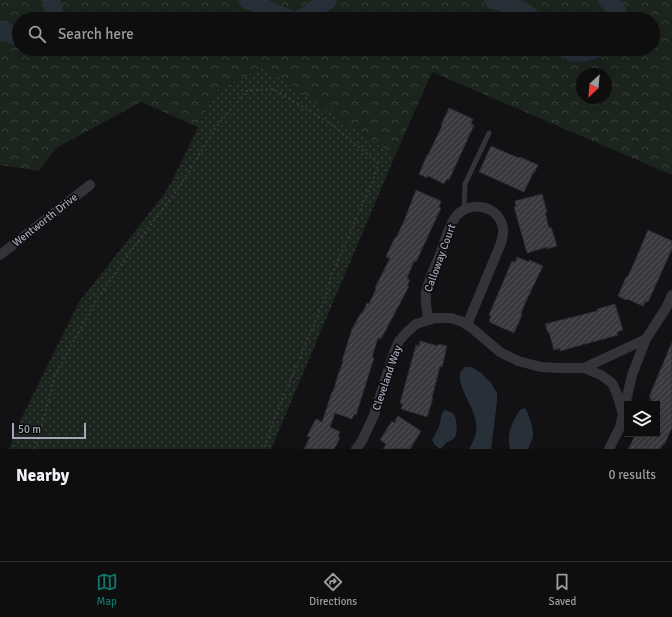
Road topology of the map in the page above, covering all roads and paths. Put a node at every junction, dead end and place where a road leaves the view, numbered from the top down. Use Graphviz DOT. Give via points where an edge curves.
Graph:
graph roads {
  1 [pos="489,133"];
  2 [pos="90,185"];
  3 [pos="464,210"];
  4 [pos="0,255"];
  5 [pos="672,295"];
  6 [pos="428,320"];
  7 [pos="467,325"];
  8 [pos="646,339"];
  9 [pos="584,368"];
  10 [pos="623,414"];
  11 [pos="34,449"];
  12 [pos="264,449"];
  13 [pos="356,449"];
  14 [pos="609,449"];
  1 -- 3 [label="lane" via="465,184"];
  2 -- 4 [label="street, Wentworth Drive"];
  3 -- 6 [label="street, Calloway Court" via="452,224 430,280 426,297"];
  3 -- 7 [label="street" via="471,207 487,209 498,217 503,232 502,243"];
  5 -- 8 [label="street"];
  6 -- 7 [label="street, Cleveland Way" via="451,318"];
  6 -- 13 [label="street, Cleveland Way" via="416,324 399,341 374,415"];
  7 -- 9 [label="street, Cleveland Way" via="500,352 518,361 541,367"];
  8 -- 9 [label="street, Cleveland Way"];
  8 -- 10 [label="street" via="632,376"];
  9 -- 10 [label="street, Cleveland Way" via="601,375 612,384"];
  10 -- 14 [label="street" via="620,427"];
  11 -- 12 [label="path" via="55,376 97,300 180,186 216,127 246,91 273,89 331,124 378,163"];
}
